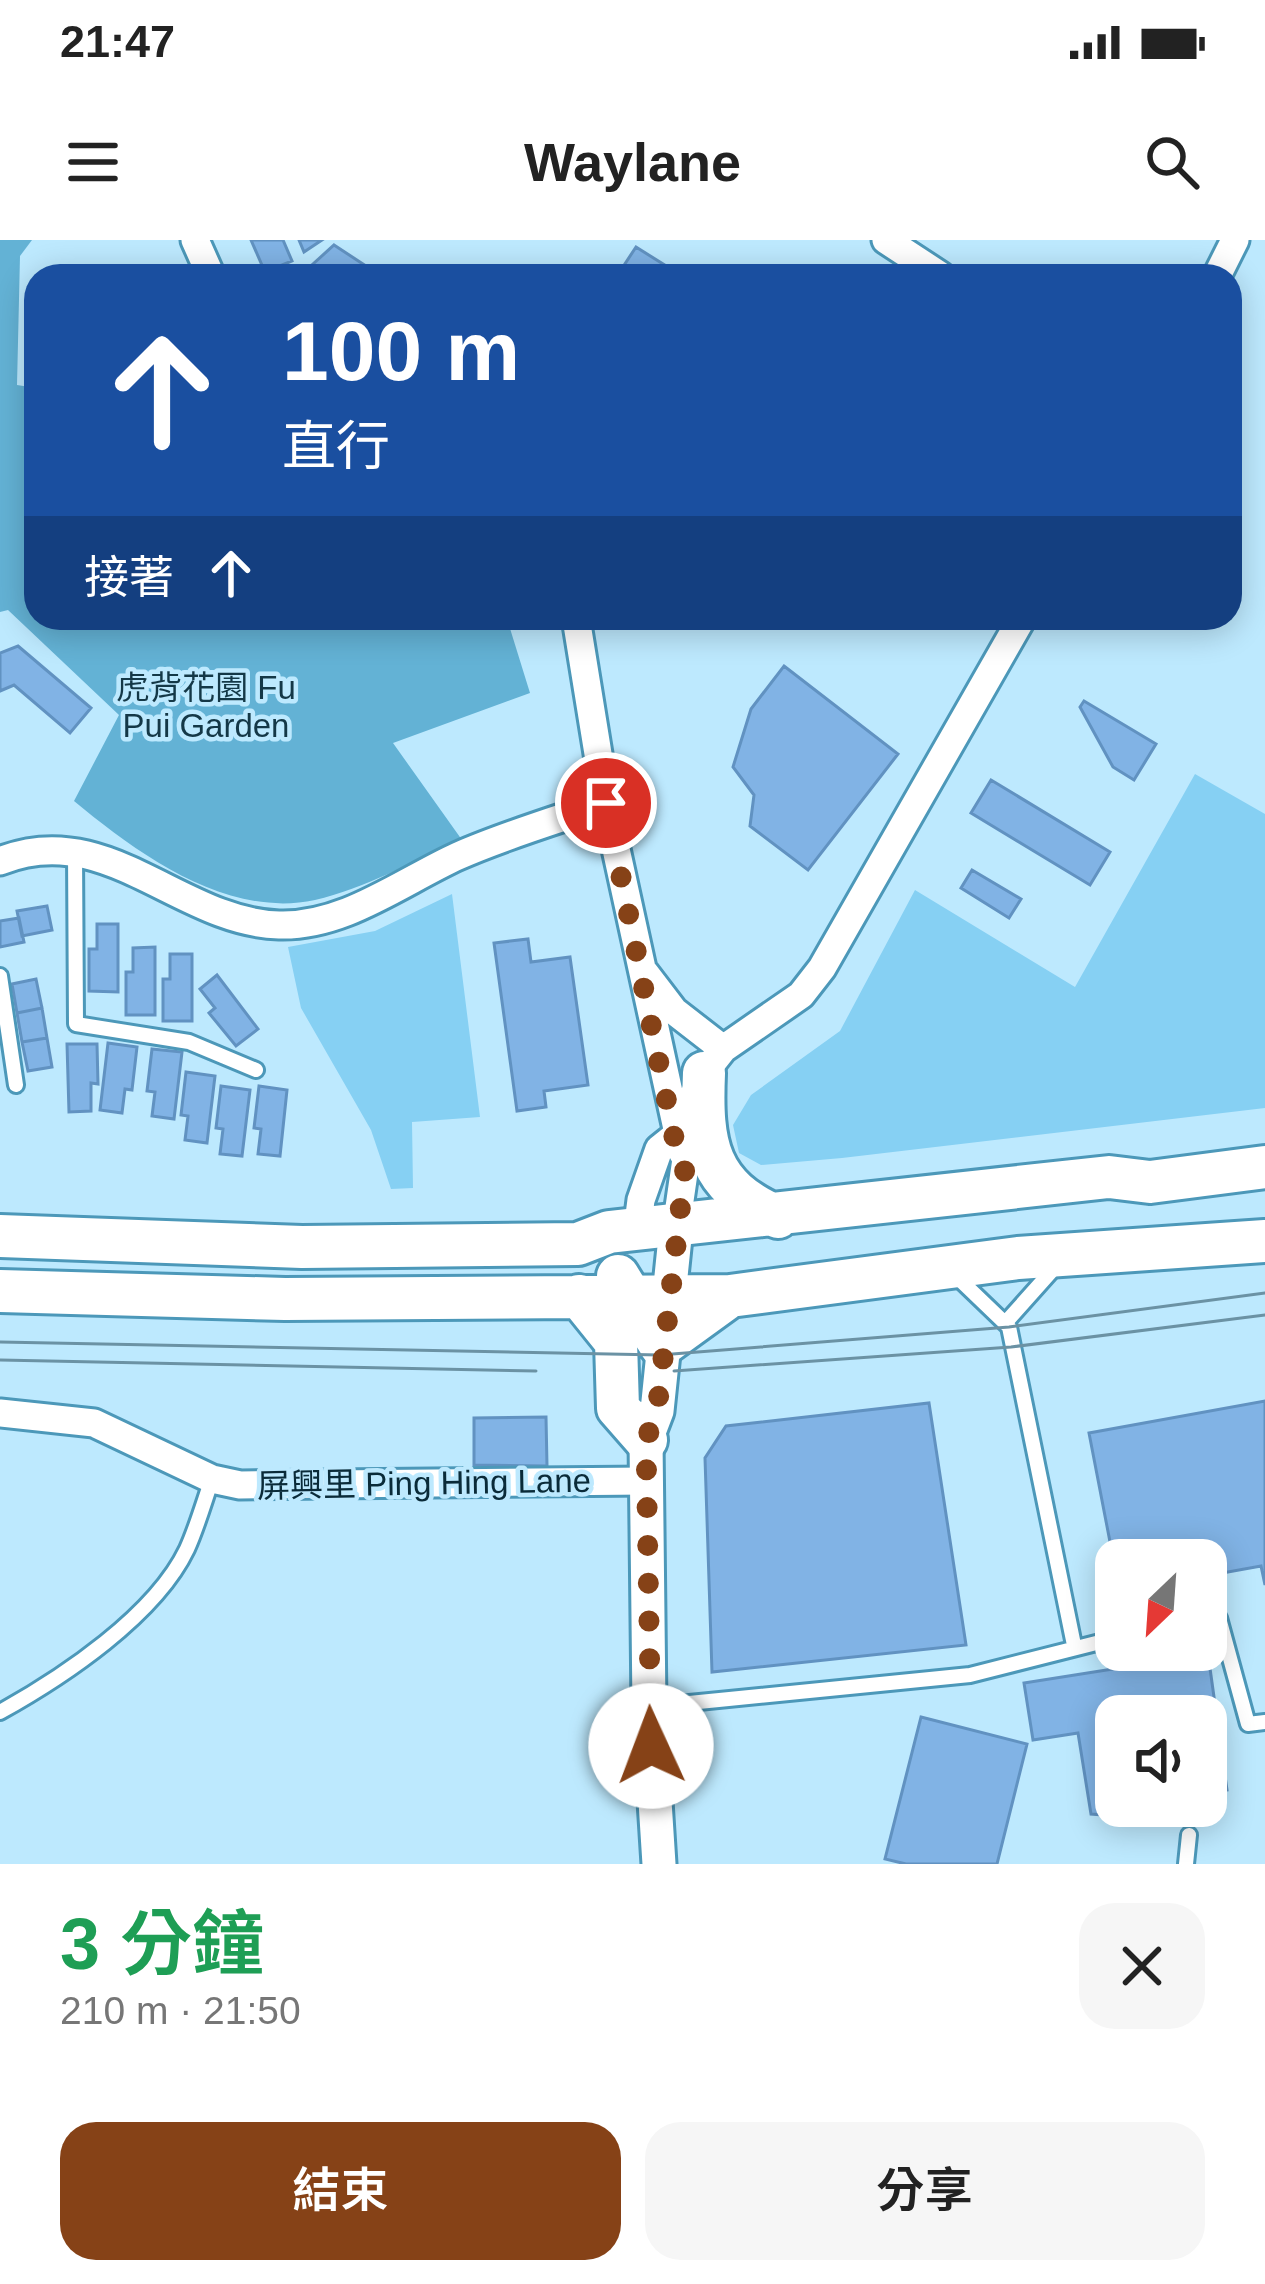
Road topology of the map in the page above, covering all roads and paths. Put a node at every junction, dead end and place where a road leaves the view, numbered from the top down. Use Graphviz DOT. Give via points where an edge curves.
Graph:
graph roads {
  1 [pos="886,240"];
  2 [pos="923,264"];
  3 [pos="578,630"];
  4 [pos="1015,630"];
  5 [pos="606,803"];
  6 [pos="75,853"];
  7 [pos="0,861"];
  8 [pos="638,962"];
  9 [pos="0,976"];
  10 [pos="714,1061"];
  11 [pos="256,1070"];
  12 [pos="16,1085"];
  13 [pos="675,1133"];
  14 [pos="1265,1166"];
  15 [pos="778,1217"];
  16 [pos="656,1229"];
  17 [pos="0,1236"];
  18 [pos="1265,1241"];
  19 [pos="590,1243"];
  20 [pos="1064,1258"];
  21 [pos="949,1271"];
  22 [pos="0,1291"];
  23 [pos="651,1293"];
  24 [pos="579,1296"];
  25 [pos="730,1296"];
  26 [pos="1007,1321"];
  27 [pos="661,1346"];
  28 [pos="0,1413"];
  29 [pos="647,1460"];
  30 [pos="212,1479"];
  31 [pos="1095,1642"];
  32 [pos="1074,1646"];
  33 [pos="1227,1647"];
  34 [pos="649,1707"];
  35 [pos="0,1712"];
  36 [pos="1265,1722"];
  37 [pos="1189,1835"];
  38 [pos="658,1864"];
  39 [pos="1186,1864"];
  1 -- 2 [label="street"];
  3 -- 5 [label="street"];
  4 -- 10 [label="street" via="822,968 801,995"];
  5 -- 6 [label="street" via="461,854 326,919 283,926 240,922 114,859"];
  5 -- 8 [label="street"];
  6 -- 7 [label="street"];
  6 -- 11 [label="lane" via="76,1024 189,1042"];
  8 -- 10 [label="street"];
  8 -- 13 [label="street"];
  9 -- 12 [label="lane"];
  10 -- 13 [label="street"];
  10 -- 15 [label="main road" via="702,1119 718,1171 732,1193"];
  13 -- 16 [label="street" via="686,1159"];
  13 -- 16 [label="street" via="649,1174"];
  14 -- 15 [label="main road"];
  15 -- 16 [label="main road"];
  16 -- 19 [label="main road" via="609,1232"];
  16 -- 23 [label="street"];
  17 -- 19 [label="main road" via="302,1247"];
  18 -- 20 [label="main road"];
  19 -- 23 [label="main road"];
  20 -- 21 [label="main road"];
  20 -- 26 [label="lane"];
  21 -- 25 [label="main road"];
  21 -- 26 [label="lane"];
  22 -- 24 [label="main road"];
  23 -- 24 [label="main road"];
  23 -- 25 [label="main road"];
  23 -- 27 [label="main road"];
  23 -- 29 [label="street" via="636,1412"];
  24 -- 29 [label="main road" via="616,1342 618,1408"];
  25 -- 27 [label="main road"];
  26 -- 32 [label="lane"];
  27 -- 29 [label="street"];
  28 -- 30 [label="street, 屏興里 Ping Hing Lane" via="94,1423"];
  29 -- 30 [label="street, 屏興里 Ping Hing Lane" via="240,1486"];
  29 -- 34 [label="street"];
  30 -- 35 [label="lane" via="186,1551 159,1591 60,1678"];
  31 -- 32 [label="lane"];
  32 -- 34 [label="lane" via="970,1675"];
  33 -- 36 [label="lane" via="1248,1724"];
  34 -- 38 [label="street"];
  37 -- 39 [label="lane"];
}
